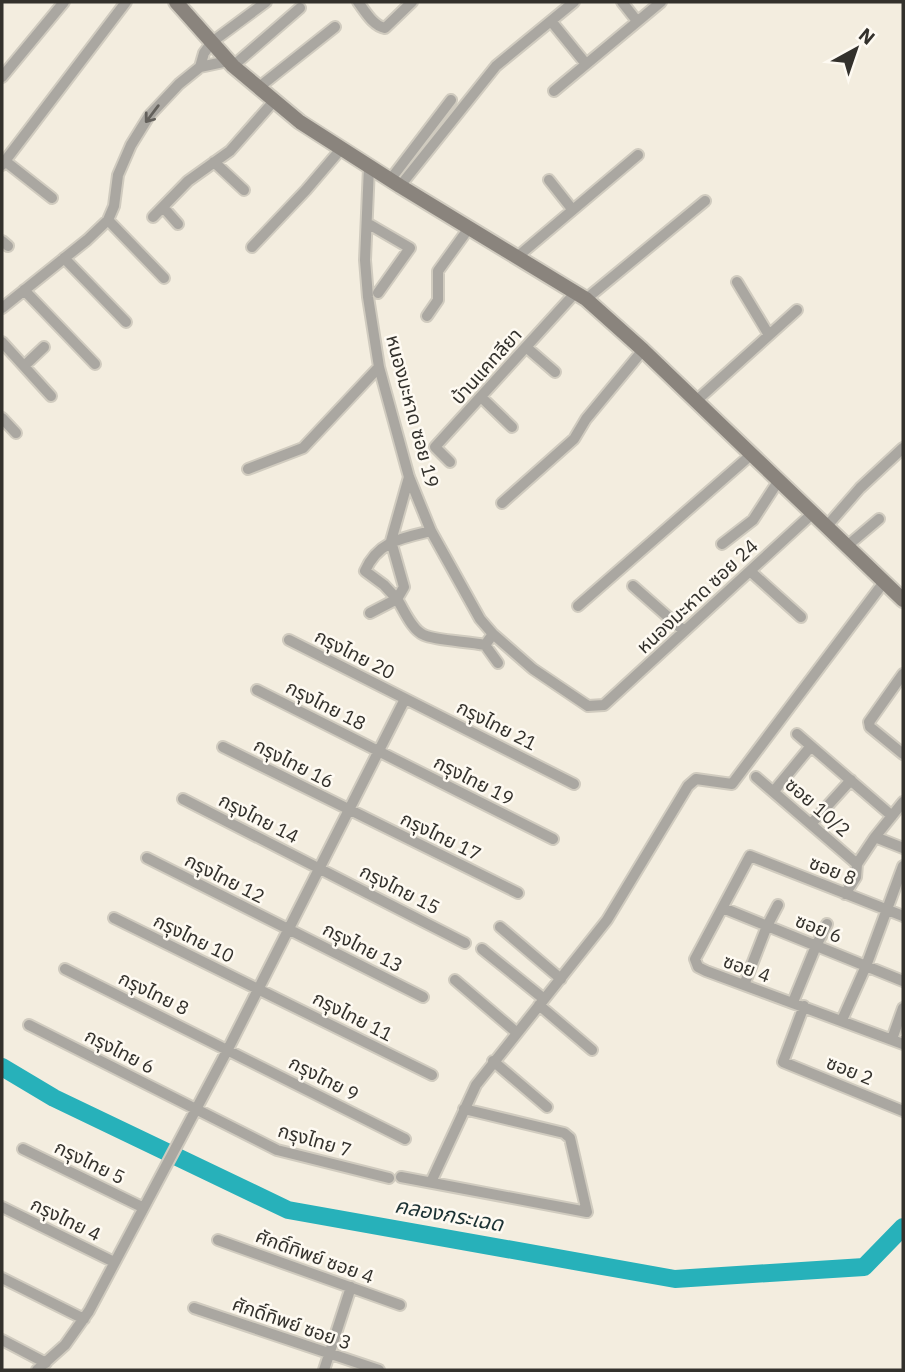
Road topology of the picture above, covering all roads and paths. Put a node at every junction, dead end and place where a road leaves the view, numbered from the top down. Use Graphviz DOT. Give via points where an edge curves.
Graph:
graph roads {
  1 [pos="64,2"];
  2 [pos="126,2"];
  3 [pos="176,2"];
  4 [pos="266,2"];
  5 [pos="358,2"];
  6 [pos="412,2"];
  7 [pos="574,2"];
  8 [pos="622,2"];
  9 [pos="661,2"];
  10 [pos="300,8"];
  11 [pos="551,21"];
  12 [pos="637,21"];
  13 [pos="335,27"];
  14 [pos="212,43"];
  15 [pos="231,64"];
  16 [pos="586,64"];
  17 [pos="200,66"];
  18 [pos="2,77"];
  19 [pos="258,88"];
  20 [pos="554,91"];
  21 [pos="451,100"];
  22 [pos="274,101"];
  23 [pos="341,149"];
  24 [pos="638,155"];
  25 [pos="214,162"];
  26 [pos="3,163"];
  27 [pos="369,167"];
  28 [pos="549,180"];
  29 [pos="395,183"];
  30 [pos="244,190"];
  31 [pos="52,198"];
  32 [pos="705,201"];
  33 [pos="163,207"];
  34 [pos="572,209"];
  35 [pos="153,217"];
  36 [pos="108,220"];
  37 [pos="367,223"];
  38 [pos="178,224"];
  39 [pos="469,228"];
  40 [pos="251,247"];
  41 [pos="517,257"];
  42 [pos="64,258"];
  43 [pos="164,278"];
  44 [pos="737,282"];
  45 [pos="24,290"];
  46 [pos="378,293"];
  47 [pos="581,295"];
  48 [pos="2,308"];
  49 [pos="797,310"];
  50 [pos="427,316"];
  51 [pos="126,322"];
  52 [pos="769,335"];
  53 [pos="2,342"];
  54 [pos="44,347"];
  55 [pos="526,347"];
  56 [pos="643,350"];
  57 [pos="95,365"];
  58 [pos="24,366"];
  59 [pos="379,367"];
  60 [pos="555,372"];
  61 [pos="51,396"];
  62 [pos="481,397"];
  63 [pos="696,401"];
  64 [pos="2,418"];
  65 [pos="512,427"];
  66 [pos="16,433"];
  67 [pos="903,448"];
  68 [pos="752,454"];
  69 [pos="450,462"];
  70 [pos="248,469"];
  71 [pos="409,477"];
  72 [pos="779,480"];
  73 [pos="502,503"];
  74 [pos="813,513"];
  75 [pos="879,519"];
  76 [pos="827,526"];
  77 [pos="431,531"];
  78 [pos="391,541"];
  79 [pos="722,544"];
  80 [pos="847,545"];
  81 [pos="750,571"];
  82 [pos="884,582"];
  83 [pos="633,586"];
  84 [pos="397,599"];
  85 [pos="903,600"];
  86 [pos="578,606"];
  87 [pos="370,612"];
  88 [pos="801,617"];
  89 [pos="684,631"];
  90 [pos="493,634"];
  91 [pos="289,640"];
  92 [pos="485,645"];
  93 [pos="498,663"];
  94 [pos="903,674"];
  95 [pos="257,690"];
  96 [pos="405,699"];
  97 [pos="604,705"];
  98 [pos="797,734"];
  99 [pos="811,746"];
  100 [pos="223,747"];
  101 [pos="380,752"];
  102 [pos="903,754"];
  103 [pos="756,777"];
  104 [pos="851,780"];
  105 [pos="574,784"];
  106 [pos="774,791"];
  107 [pos="183,799"];
  108 [pos="903,802"];
  109 [pos="349,810"];
  110 [pos="892,816"];
  111 [pos="811,824"];
  112 [pos="874,837"];
  113 [pos="553,839"];
  114 [pos="903,848"];
  115 [pos="750,856"];
  116 [pos="147,858"];
  117 [pos="857,864"];
  118 [pos="903,866"];
  119 [pos="319,867"];
  120 [pos="518,893"];
  121 [pos="845,894"];
  122 [pos="778,905"];
  123 [pos="723,908"];
  124 [pos="887,910"];
  125 [pos="903,916"];
  126 [pos="114,918"];
  127 [pos="827,925"];
  128 [pos="767,926"];
  129 [pos="500,927"];
  130 [pos="288,929"];
  131 [pos="465,943"];
  132 [pos="816,946"];
  133 [pos="482,949"];
  134 [pos="866,966"];
  135 [pos="65,969"];
  136 [pos="561,979"];
  137 [pos="455,980"];
  138 [pos="903,981"];
  139 [pos="744,985"];
  140 [pos="258,988"];
  141 [pos="423,997"];
  142 [pos="541,1002"];
  143 [pos="793,1002"];
  144 [pos="804,1006"];
  145 [pos="903,1008"];
  146 [pos="842,1020"];
  147 [pos="29,1025"];
  148 [pos="516,1032"];
  149 [pos="892,1039"];
  150 [pos="903,1044"];
  151 [pos="228,1049"];
  152 [pos="592,1049"];
  153 [pos="493,1061"];
  154 [pos="432,1075"];
  155 [pos="547,1107"];
  156 [pos="196,1109"];
  157 [pos="464,1110"];
  158 [pos="903,1111"];
  159 [pos="405,1139"];
  160 [pos="23,1149"];
  161 [pos="401,1177"];
  162 [pos="389,1178"];
  163 [pos="431,1182"];
  164 [pos="2,1207"];
  165 [pos="142,1207"];
  166 [pos="218,1240"];
  167 [pos="114,1262"];
  168 [pos="2,1278"];
  169 [pos="351,1287"];
  170 [pos="400,1305"];
  171 [pos="194,1308"];
  172 [pos="84,1319"];
  173 [pos="2,1340"];
  174 [pos="328,1354"];
  175 [pos="42,1367"];
  176 [pos="324,1370"];
  177 [pos="379,1370"];
  1 -- 18 [label="street"];
  2 -- 26 [label="street"];
  3 -- 14 [label="street"];
  4 -- 14 [label="street"];
  5 -- 6 [label="street" via="382,28"];
  7 -- 11 [label="street"];
  8 -- 12 [label="street"];
  9 -- 12 [label="street"];
  10 -- 15 [label="street"];
  11 -- 16 [label="street"];
  11 -- 29 [label="street" via="489,73"];
  12 -- 16 [label="street"];
  13 -- 19 [label="street"];
  14 -- 15 [label="street"];
  14 -- 17 [label="street"];
  15 -- 17 [label="street"];
  15 -- 19 [label="street"];
  16 -- 20 [label="street"];
  17 -- 36 [label="street, one-way" via="163,100 131,145 118,175"];
  19 -- 22 [label="street"];
  21 -- 29 [label="street"];
  22 -- 23 [label="street"];
  22 -- 25 [label="street"];
  23 -- 27 [label="street"];
  23 -- 40 [label="street"];
  24 -- 34 [label="street"];
  25 -- 30 [label="street"];
  25 -- 33 [label="street"];
  26 -- 31 [label="street"];
  27 -- 29 [label="street"];
  27 -- 37 [label="street, หนองมะหาด ซอย 19"];
  28 -- 34 [label="street"];
  29 -- 39 [label="street"];
  32 -- 47 [label="street, บ้านแคทลียา"];
  33 -- 35 [label="street"];
  33 -- 38 [label="street"];
  34 -- 41 [label="street"];
  36 -- 42 [label="street"];
  36 -- 43 [label="street"];
  37 -- 46 [label="street" via="410,248"];
  37 -- 59 [label="street, หนองมะหาด ซอย 19" via="368,297"];
  39 -- 41 [label="street"];
  39 -- 50 [label="street" via="439,271 438,300"];
  41 -- 47 [label="street"];
  42 -- 45 [label="street"];
  42 -- 51 [label="street"];
  44 -- 52 [label="street"];
  45 -- 48 [label="street"];
  45 -- 57 [label="street"];
  47 -- 55 [label="street, บ้านแคทลียา"];
  47 -- 56 [label="street"];
  49 -- 52 [label="street"];
  52 -- 63 [label="street"];
  53 -- 58 [label="street"];
  54 -- 58 [label="street"];
  55 -- 60 [label="street"];
  55 -- 62 [label="street, บ้านแคทลียา"];
  56 -- 63 [label="street"];
  56 -- 73 [label="street" via="574,439"];
  58 -- 61 [label="street"];
  59 -- 70 [label="street" via="303,448"];
  59 -- 71 [label="street, หนองมะหาด ซอย 19"];
  62 -- 65 [label="street"];
  62 -- 69 [label="street, บ้านแคทลียา" via="435,447"];
  63 -- 68 [label="street"];
  64 -- 66 [label="street"];
  67 -- 76 [label="street"];
  68 -- 72 [label="street"];
  68 -- 86 [label="street"];
  71 -- 77 [label="street, หนองมะหาด ซอย 19"];
  71 -- 78 [label="street"];
  72 -- 74 [label="street"];
  72 -- 79 [label="street" via="754,520"];
  74 -- 76 [label="street"];
  74 -- 81 [label="street, หนองมะหาด ซอย 24"];
  75 -- 80 [label="street"];
  76 -- 80 [label="street"];
  77 -- 78 [label="street"];
  77 -- 90 [label="street, หนองมะหาด ซอย 19" via="480,620"];
  78 -- 84 [label="street" via="404,587"];
  78 -- 84 [label="street" via="365,570"];
  80 -- 82 [label="street"];
  81 -- 88 [label="street"];
  81 -- 89 [label="street, หนองมะหาด ซอย 24"];
  82 -- 85 [label="street"];
  82 -- 136 [label="street" via="732,784 696,779 688,786 607,920"];
  83 -- 89 [label="street"];
  84 -- 87 [label="street"];
  84 -- 92 [label="street" via="423,635"];
  89 -- 97 [label="street, หนองมะหาด ซอย 24"];
  90 -- 92 [label="street"];
  90 -- 97 [label="street, หนองมะหาด ซอย 19" via="533,669 588,706"];
  91 -- 96 [label="street, กรุงไทย 20"];
  92 -- 93 [label="street"];
  94 -- 102 [label="street" via="869,722"];
  95 -- 101 [label="street, กรุงไทย 18"];
  96 -- 101 [label="street"];
  96 -- 105 [label="street, กรุงไทย 21"];
  98 -- 99 [label="street"];
  99 -- 104 [label="street"];
  99 -- 106 [label="street"];
  100 -- 109 [label="street, กรุงไทย 16"];
  101 -- 109 [label="street"];
  101 -- 113 [label="street, กรุงไทย 19"];
  103 -- 106 [label="street, ซอย 10/2"];
  104 -- 110 [label="street"];
  104 -- 111 [label="street"];
  106 -- 111 [label="street, ซอย 10/2"];
  107 -- 119 [label="street, กรุงไทย 14"];
  108 -- 110 [label="street"];
  109 -- 119 [label="street"];
  109 -- 120 [label="street, กรุงไทย 17"];
  110 -- 112 [label="street"];
  111 -- 117 [label="street, ซอย 10/2"];
  112 -- 114 [label="street"];
  112 -- 117 [label="street"];
  115 -- 121 [label="street, ซอย 8"];
  115 -- 123 [label="street, ซอย 4"];
  116 -- 130 [label="street, กรุงไทย 12"];
  117 -- 121 [label="street" via="856,877"];
  118 -- 124 [label="street"];
  119 -- 130 [label="street"];
  119 -- 131 [label="street, กรุงไทย 15"];
  121 -- 124 [label="street, ซอย 8"];
  122 -- 128 [label="street"];
  123 -- 128 [label="street, ซอย 6"];
  123 -- 139 [label="street, ซอย 4" via="696,954 696,963"];
  124 -- 125 [label="street, ซอย 8"];
  124 -- 134 [label="street"];
  126 -- 140 [label="street, กรุงไทย 10"];
  127 -- 132 [label="street"];
  128 -- 132 [label="street, ซอย 6"];
  128 -- 139 [label="street"];
  129 -- 136 [label="street"];
  130 -- 140 [label="street"];
  130 -- 141 [label="street, กรุงไทย 13"];
  132 -- 134 [label="street, ซอย 6"];
  132 -- 143 [label="street"];
  133 -- 142 [label="street"];
  134 -- 138 [label="street, ซอย 6"];
  134 -- 146 [label="street"];
  135 -- 151 [label="street, กรุงไทย 8"];
  136 -- 142 [label="street"];
  137 -- 148 [label="street"];
  139 -- 143 [label="street, ซอย 4"];
  140 -- 151 [label="street"];
  140 -- 154 [label="street, กรุงไทย 11"];
  142 -- 148 [label="street"];
  142 -- 152 [label="street"];
  143 -- 144 [label="street, ซอย 4"];
  144 -- 146 [label="street, ซอย 4"];
  144 -- 158 [label="street, ซอย 2" via="783,1062"];
  145 -- 149 [label="street"];
  146 -- 149 [label="street, ซอย 4"];
  147 -- 156 [label="street, กรุงไทย 6"];
  148 -- 153 [label="street"];
  149 -- 150 [label="street, ซอย 4"];
  151 -- 156 [label="street"];
  151 -- 159 [label="street, กรุงไทย 9"];
  153 -- 155 [label="street"];
  153 -- 157 [label="street"];
  156 -- 162 [label="street, กรุงไทย 7" via="277,1150"];
  156 -- 165 [label="street"];
  157 -- 163 [label="street"];
  157 -- 163 [label="street" via="564,1133 570,1138 587,1212"];
  160 -- 165 [label="street, กรุงไทย 5"];
  161 -- 163 [label="street"];
  164 -- 167 [label="street, กรุงไทย 4"];
  165 -- 167 [label="street"];
  166 -- 169 [label="street, ศักดิ์ทิพย์ ซอย 4"];
  167 -- 172 [label="street"];
  168 -- 172 [label="street"];
  169 -- 170 [label="street, ศักดิ์ทิพย์ ซอย 4"];
  169 -- 174 [label="street"];
  171 -- 174 [label="street, ศักดิ์ทิพย์ ซอย 3"];
  172 -- 175 [label="street"];
  173 -- 175 [label="street"];
  174 -- 176 [label="street"];
  174 -- 177 [label="street, ศักดิ์ทิพย์ ซอย 3"];
}
